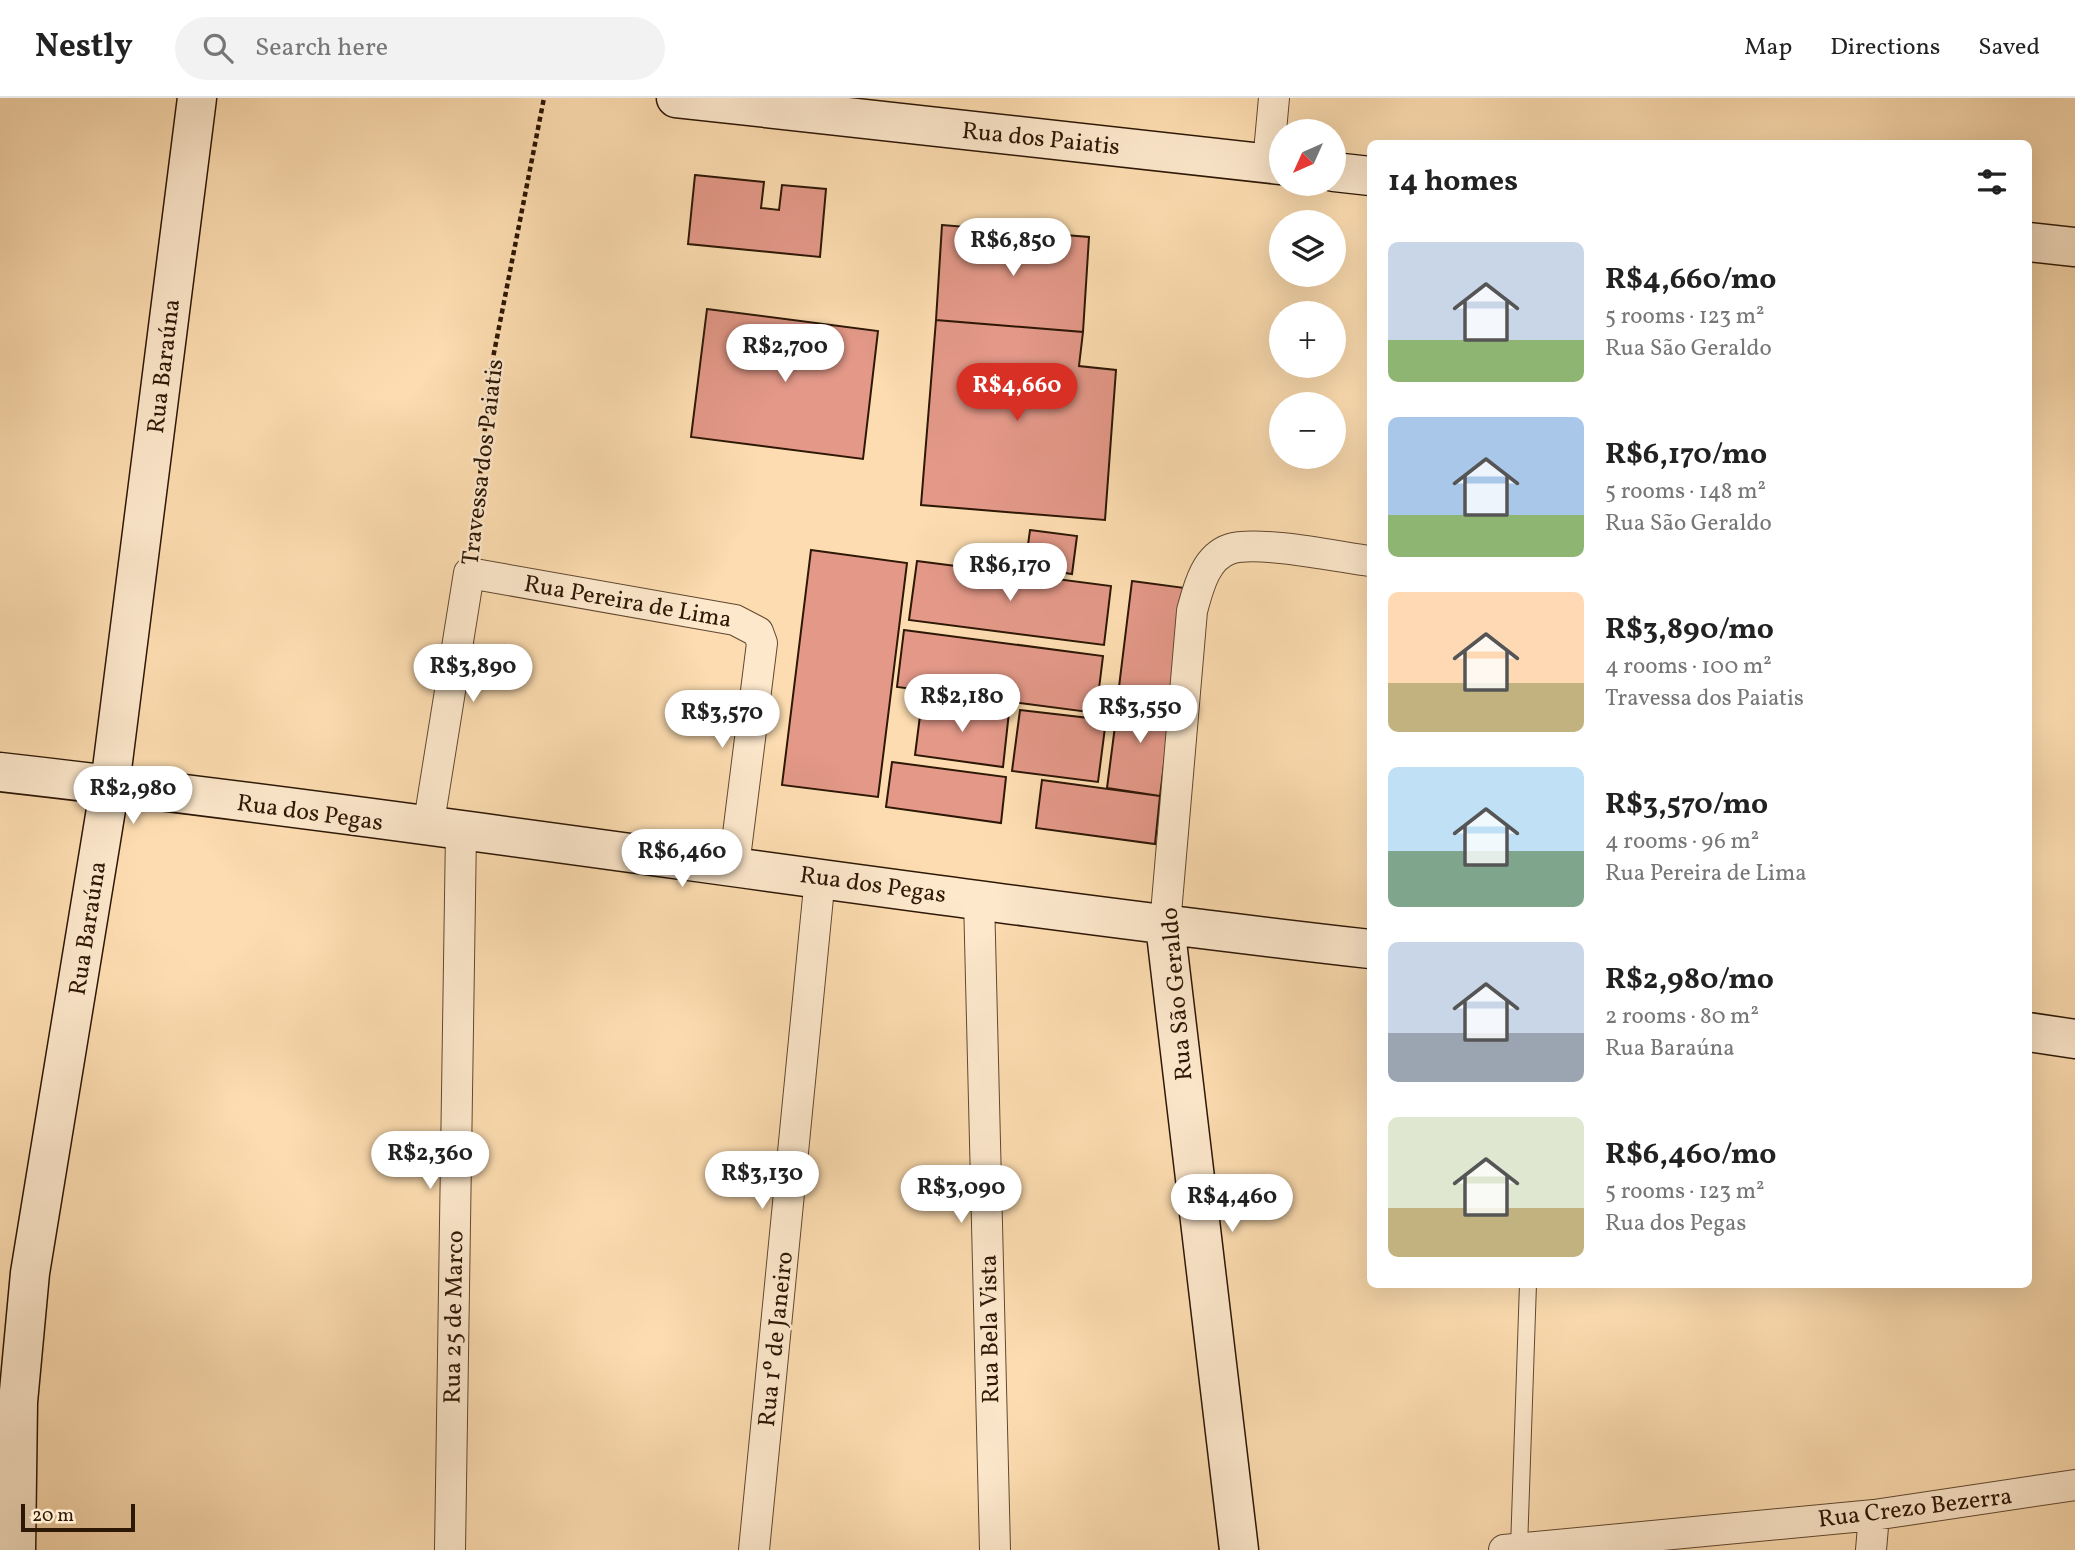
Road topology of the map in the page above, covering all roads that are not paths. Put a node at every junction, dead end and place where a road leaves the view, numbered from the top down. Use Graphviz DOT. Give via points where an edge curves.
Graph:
graph roads {
  1 [pos="197,98"];
  2 [pos="676,98"];
  3 [pos="1274,98"];
  4 [pos="1274,119"];
  5 [pos="1269,163"];
  6 [pos="1346,173"];
  7 [pos="1367,176"];
  8 [pos="2032,242"];
  9 [pos="2075,247"];
  10 [pos="1367,561"];
  11 [pos="469,573"];
  12 [pos="0,772"];
  13 [pos="110,785"];
  14 [pos="444,830"];
  15 [pos="734,866"];
  16 [pos="820,877"];
  17 [pos="979,898"];
  18 [pos="1165,925"];
  19 [pos="1367,949"];
  20 [pos="2032,1033"];
  21 [pos="2075,1038"];
  22 [pos="1528,1288"];
  23 [pos="2075,1485"];
  24 [pos="1874,1515"];
  25 [pos="11,1530"];
  26 [pos="1511,1549"];
  27 [pos="450,1550"];
  28 [pos="754,1550"];
  29 [pos="995,1550"];
  30 [pos="1239,1550"];
  31 [pos="1871,1550"];
  1 -- 13 [label="main road, Rua Baraúna"];
  2 -- 5 [label="main road, Rua dos Paiatis"];
  3 -- 4 [label="street"];
  6 -- 7 [label="main road"];
  8 -- 9 [label="main road"];
  10 -- 18 [label="street, Rua São Geraldo" via="1262,547 1230,549 1212,563 1199,582 1192,611"];
  11 -- 14 [label="street, Travessa dos Paiatis"];
  11 -- 15 [label="street, Rua Pereira de Lima" via="735,620 758,632 762,643"];
  12 -- 13 [label="main road, Rua dos Pegas"];
  13 -- 14 [label="main road, Rua dos Pegas"];
  13 -- 25 [label="main road, Rua Baraúna" via="30,1273"];
  14 -- 15 [label="main road, Rua dos Pegas"];
  14 -- 27 [label="street, Rua 25 de Marco"];
  15 -- 16 [label="main road, Rua dos Pegas"];
  16 -- 17 [label="main road, Rua dos Pegas"];
  16 -- 28 [label="street, Rua 1º de Janeiro"];
  17 -- 18 [label="main road, Rua dos Pegas"];
  17 -- 29 [label="street, Rua Bela Vista"];
  18 -- 19 [label="main road, Rua dos Pegas"];
  18 -- 30 [label="main road, Rua São Geraldo"];
  20 -- 21 [label="main road"];
  22 -- 26 [label="lane"];
  23 -- 24 [label="street, Rua Crezo Bezerra"];
  24 -- 26 [label="street, Rua Crezo Bezerra"];
  24 -- 31 [label="street"];
}
